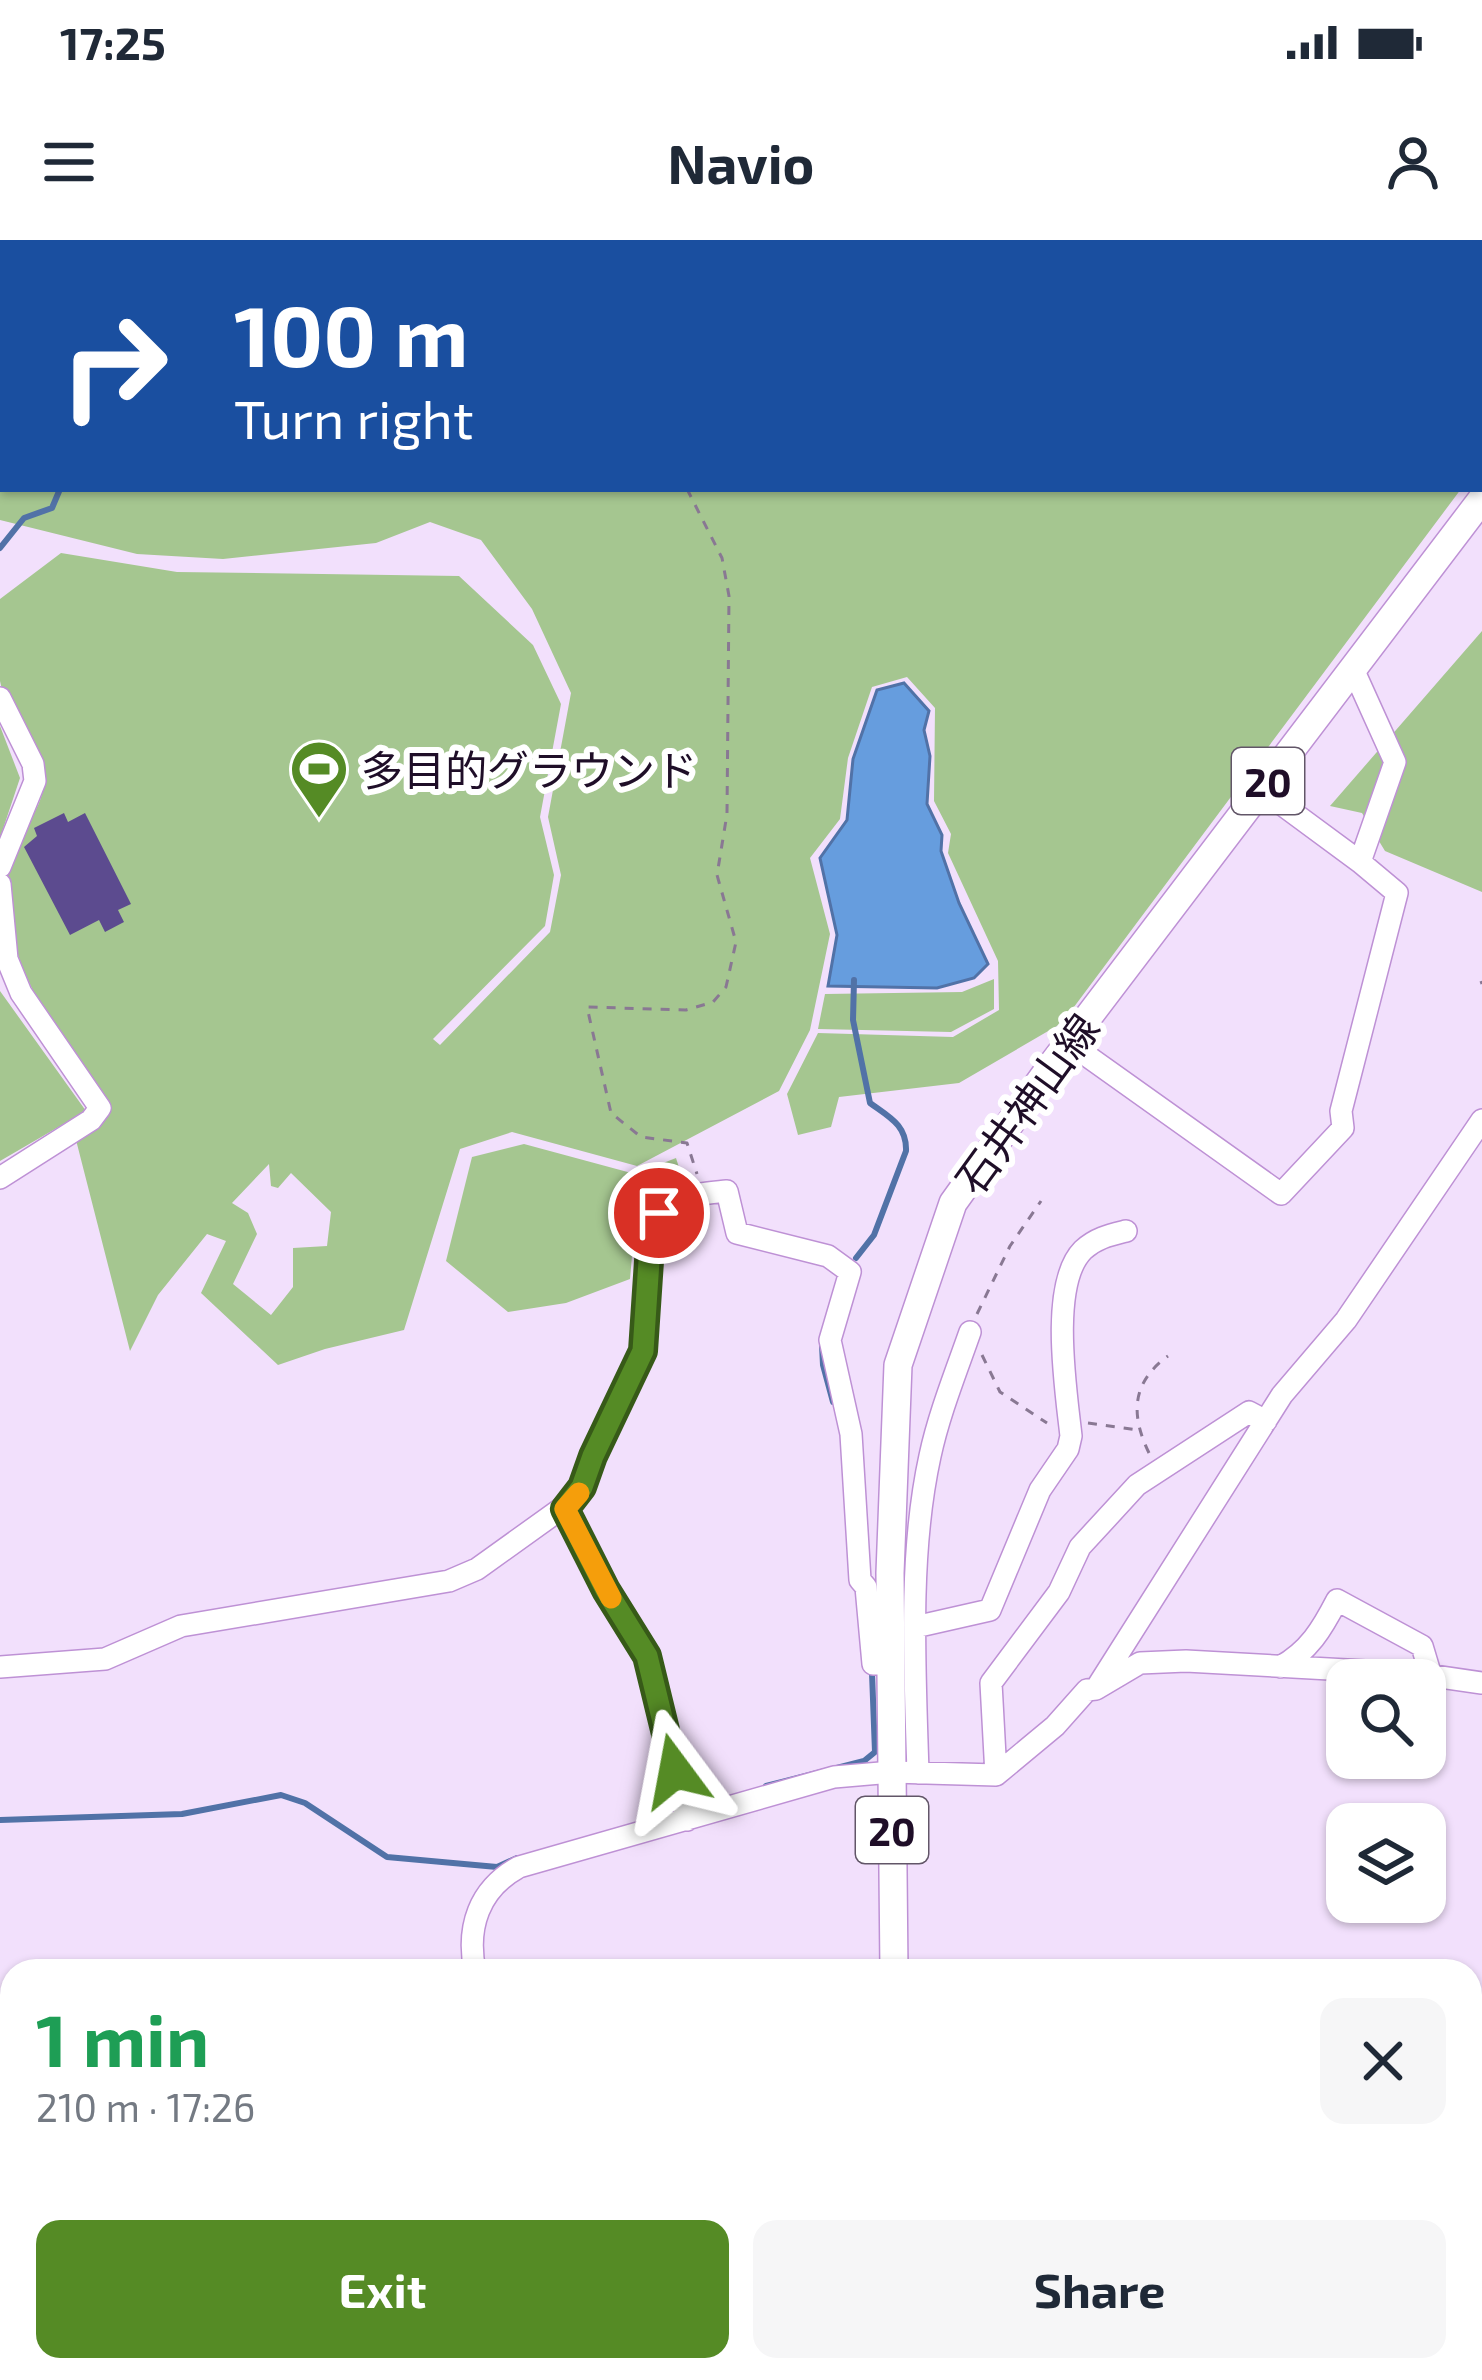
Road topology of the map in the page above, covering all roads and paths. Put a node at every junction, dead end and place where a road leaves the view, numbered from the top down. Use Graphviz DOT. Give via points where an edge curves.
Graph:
graph roads {
  1 [pos="688,492"];
  2 [pos="1482,499"];
  3 [pos="1353,669"];
  4 [pos="0,698"];
  5 [pos="1262,789"];
  6 [pos="1360,862"];
  7 [pos="0,867"];
  8 [pos="0,884"];
  9 [pos="1069,1043"];
  10 [pos="1479,1131"];
  11 [pos="0,1178"];
  12 [pos="704,1193"];
  13 [pos="1041,1201"];
  14 [pos="1126,1231"];
  15 [pos="970,1332"];
  16 [pos="1168,1356"];
  17 [pos="1266,1421"];
  18 [pos="1072,1428"];
  19 [pos="1139,1430"];
  20 [pos="1158,1471"];
  21 [pos="565,1509"];
  22 [pos="915,1627"];
  23 [pos="1426,1659"];
  24 [pos="890,1664"];
  25 [pos="0,1667"];
  26 [pos="1280,1667"];
  27 [pos="1326,1670"];
  28 [pos="1446,1678"];
  29 [pos="1482,1683"];
  30 [pos="1096,1689"];
  31 [pos="905,1772"];
  32 [pos="996,1775"];
  33 [pos="685,1814"];
  34 [pos="474,1959"];
  35 [pos="895,1959"];
  1 -- 12 [label="path" via="722,558 729,596 728,814 717,874 736,942 726,987 713,1002 686,1010 587,1006 611,1113 640,1137 687,1143"];
  2 -- 3 [label="main road, 石井神山線 / 20"];
  3 -- 5 [label="main road, 石井神山線 / 20"];
  3 -- 6 [label="street" via="1395,762"];
  4 -- 7 [label="street" via="35,781"];
  5 -- 6 [label="street"];
  5 -- 9 [label="main road, 石井神山線 / 20"];
  6 -- 9 [label="street" via="1397,893 1343,1128 1281,1194"];
  8 -- 11 [label="street" via="8,959 22,993 100,1108"];
  9 -- 24 [label="main road, 石井神山線 / 20" via="952,1202 898,1365"];
  10 -- 17 [label="street"];
  12 -- 21 [label="street" via="669,1202 651,1231 643,1351"];
  12 -- 24 [label="street" via="727,1191 736,1233 828,1256 850,1272 830,1340 851,1434 873,1664"];
  13 -- 15 [label="path" via="1002,1260"];
  14 -- 18 [label="street" via="1079,1253 1060,1316"];
  15 -- 18 [label="path" via="1000,1393"];
  15 -- 22 [label="street" via="929,1457"];
  16 -- 19 [label="path" via="1140,1383"];
  17 -- 20 [label="street" via="1249,1412"];
  17 -- 30 [label="street"];
  18 -- 19 [label="path"];
  18 -- 22 [label="street" via="990,1610"];
  19 -- 20 [label="path"];
  20 -- 32 [label="street" via="1081,1546 1059,1592 992,1683"];
  21 -- 25 [label="street" via="449,1581 181,1626 105,1659"];
  21 -- 33 [label="street" via="647,1656"];
  22 -- 31 [label="street"];
  23 -- 26 [label="street" via="1422,1646 1337,1600 1301,1655"];
  24 -- 31 [label="main road, 石井神山線 / 20"];
  26 -- 27 [label="street"];
  26 -- 30 [label="street" via="1140,1663"];
  28 -- 29 [label="street"];
  30 -- 32 [label="street"];
  31 -- 32 [label="street"];
  31 -- 33 [label="street" via="834,1778"];
  31 -- 35 [label="main road, 石井神山線 / 20"];
  33 -- 34 [label="street" via="500,1878 472,1926"];
}
